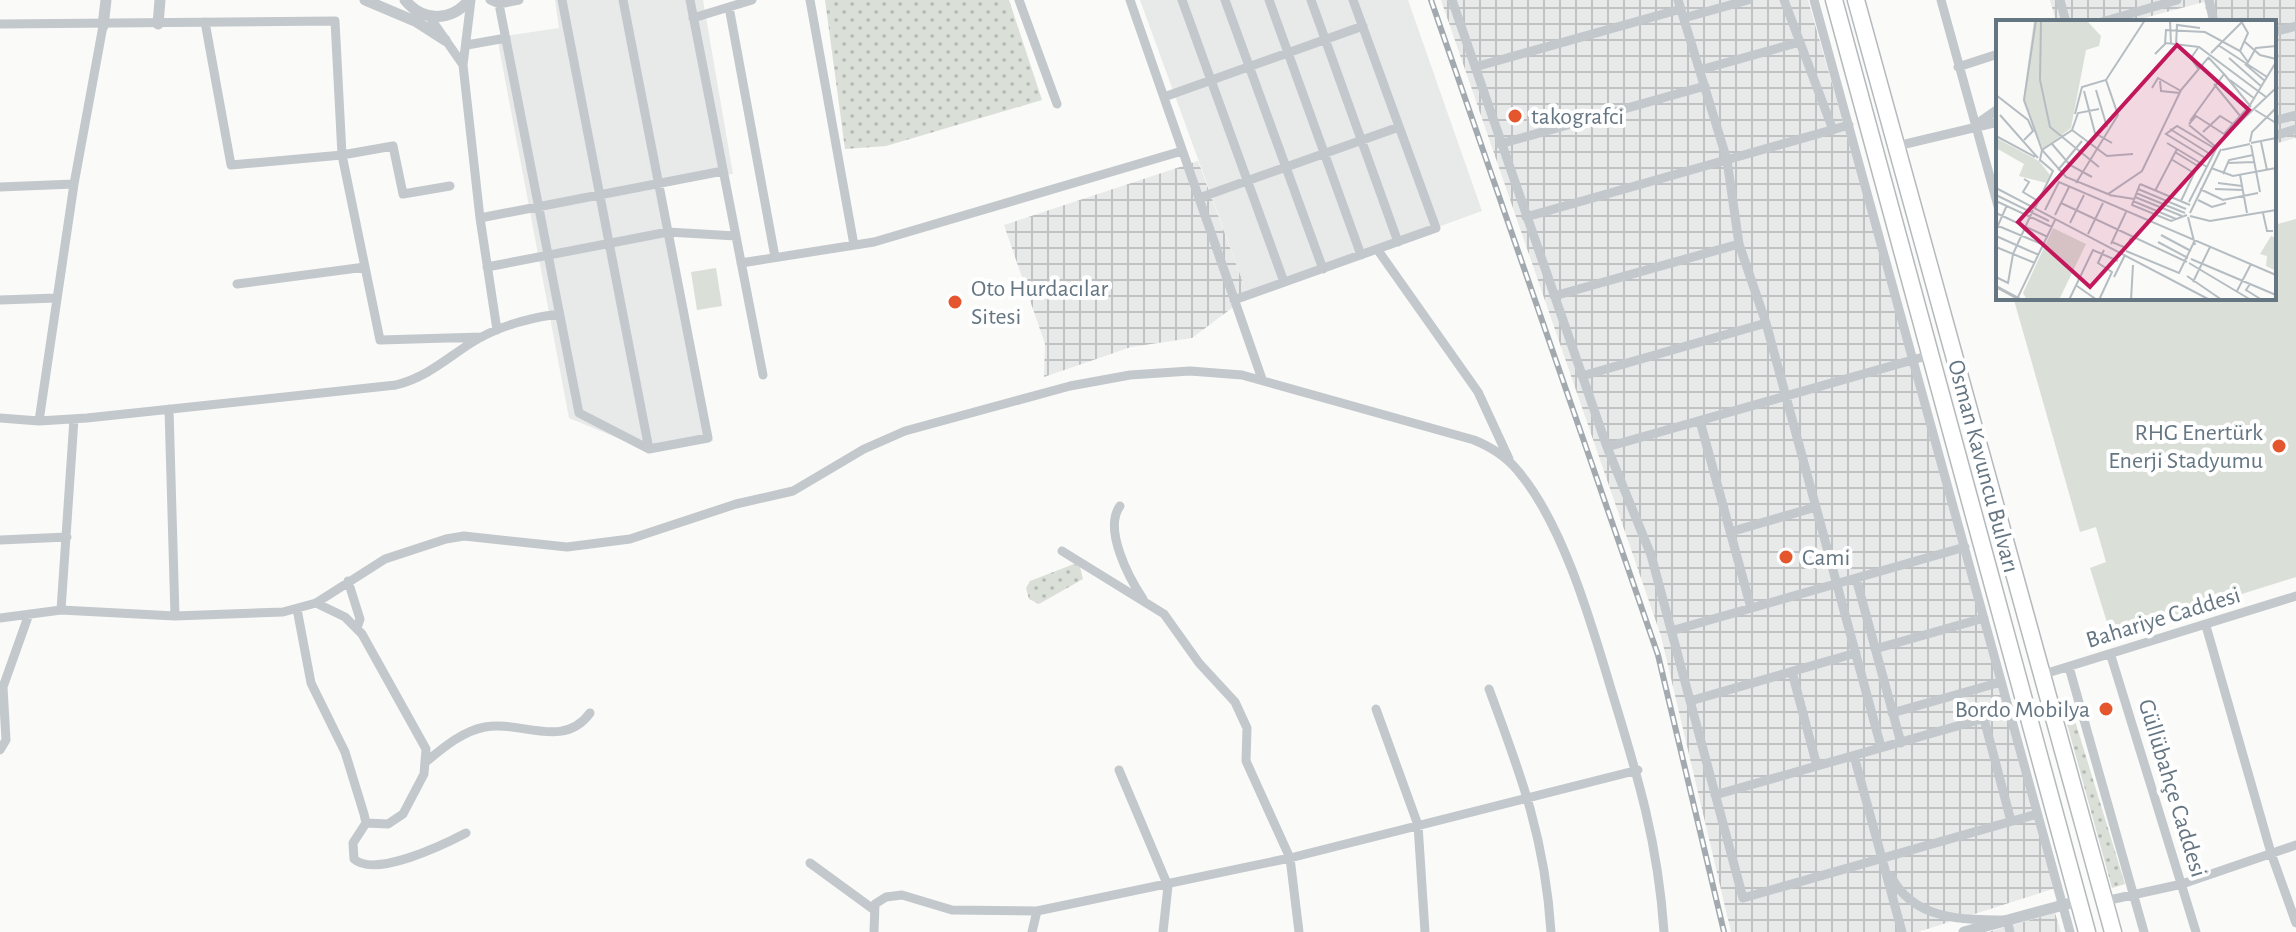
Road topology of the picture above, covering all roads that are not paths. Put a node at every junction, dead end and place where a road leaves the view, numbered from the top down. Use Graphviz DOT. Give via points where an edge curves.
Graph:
graph roads {
  1 [pos="106,0"];
  2 [pos="160,0"];
  3 [pos="365,0"];
  4 [pos="404,0"];
  5 [pos="470,0"];
  6 [pos="519,0"];
  7 [pos="562,0"];
  8 [pos="623,0"];
  9 [pos="690,0"];
  10 [pos="752,0"];
  11 [pos="810,0"];
  12 [pos="1019,0"];
  13 [pos="1130,0"];
  14 [pos="1182,0"];
  15 [pos="1225,0"];
  16 [pos="1269,0"];
  17 [pos="1311,0"];
  18 [pos="1353,0"];
  19 [pos="1452,0"];
  20 [pos="1748,0"];
  21 [pos="1784,0"];
  22 [pos="1814,0"];
  23 [pos="1834,0"];
  24 [pos="1856,0"];
  25 [pos="1941,0"];
  26 [pos="2060,0"];
  27 [pos="2177,0"];
  28 [pos="2209,0"];
  29 [pos="494,2"];
  30 [pos="729,7"];
  31 [pos="1681,9"];
  32 [pos="429,16"];
  33 [pos="693,18"];
  34 [pos="2065,20"];
  35 [pos="2109,20"];
  36 [pos="2214,20"];
  37 [pos="205,22"];
  38 [pos="0,24"];
  39 [pos="158,24"];
  40 [pos="103,26"];
  41 [pos="1363,26"];
  42 [pos="2296,26"];
  43 [pos="2276,31"];
  44 [pos="506,38"];
  45 [pos="445,40"];
  46 [pos="1325,40"];
  47 [pos="1800,42"];
  48 [pos="467,45"];
  49 [pos="1288,53"];
  50 [pos="1996,55"];
  51 [pos="463,65"];
  52 [pos="1250,67"];
  53 [pos="1475,67"];
  54 [pos="1958,67"];
  55 [pos="1700,70"];
  56 [pos="1211,81"];
  57 [pos="1705,86"];
  58 [pos="1164,97"];
  59 [pos="1057,104"];
  60 [pos="1996,110"];
  61 [pos="2296,115"];
  62 [pos="2276,120"];
  63 [pos="1996,122"];
  64 [pos="1849,125"];
  65 [pos="1975,125"];
  66 [pos="1399,127"];
  67 [pos="2296,129"];
  68 [pos="1833,130"];
  69 [pos="2276,135"];
  70 [pos="1361,140"];
  71 [pos="1500,144"];
  72 [pos="1897,146"];
  73 [pos="1182,151"];
  74 [pos="1324,154"];
  75 [pos="342,155"];
  76 [pos="1727,160"];
  77 [pos="1286,167"];
  78 [pos="723,171"];
  79 [pos="1247,181"];
  80 [pos="658,183"];
  81 [pos="74,184"];
  82 [pos="450,186"];
  83 [pos="0,187"];
  84 [pos="599,195"];
  85 [pos="1199,198"];
  86 [pos="1996,199"];
  87 [pos="538,206"];
  88 [pos="1526,217"];
  89 [pos="480,218"];
  90 [pos="668,232"];
  91 [pos="736,236"];
  92 [pos="1398,242"];
  93 [pos="609,244"];
  94 [pos="1739,244"];
  95 [pos="854,245"];
  96 [pos="1377,249"];
  97 [pos="548,255"];
  98 [pos="1361,255"];
  99 [pos="775,257"];
  100 [pos="741,263"];
  101 [pos="365,267"];
  102 [pos="487,267"];
  103 [pos="1323,269"];
  104 [pos="1284,282"];
  105 [pos="237,284"];
  106 [pos="1554,296"];
  107 [pos="57,298"];
  108 [pos="0,300"];
  109 [pos="1234,300"];
  110 [pos="559,314"];
  111 [pos="1766,323"];
  112 [pos="497,330"];
  113 [pos="482,337"];
  114 [pos="1922,357"];
  115 [pos="763,375"];
  116 [pos="1582,376"];
  117 [pos="1262,379"];
  118 [pos="1786,395"];
  119 [pos="169,409"];
  120 [pos="0,418"];
  121 [pos="74,419"];
  122 [pos="39,421"];
  123 [pos="1700,421"];
  124 [pos="1607,447"];
  125 [pos="649,449"];
  126 [pos="1510,462"];
  127 [pos="1120,506"];
  128 [pos="1816,507"];
  129 [pos="1730,532"];
  130 [pos="67,537"];
  131 [pos="0,540"];
  132 [pos="1965,547"];
  133 [pos="1062,551"];
  134 [pos="1856,578"];
  135 [pos="348,581"];
  136 [pos="1836,583"];
  137 [pos="2296,597"];
  138 [pos="1144,601"];
  139 [pos="316,603"];
  140 [pos="1751,608"];
  141 [pos="297,609"];
  142 [pos="61,610"];
  143 [pos="29,614"];
  144 [pos="175,616"];
  145 [pos="0,618"];
  146 [pos="1984,618"];
  147 [pos="2206,626"];
  148 [pos="357,628"];
  149 [pos="1671,631"];
  150 [pos="1875,649"];
  151 [pos="1856,653"];
  152 [pos="2111,656"];
  153 [pos="2069,667"];
  154 [pos="1792,672"];
  155 [pos="2041,675"];
  156 [pos="2001,682"];
  157 [pos="1489,689"];
  158 [pos="1690,701"];
  159 [pos="1376,709"];
  160 [pos="2010,711"];
  161 [pos="590,713"];
  162 [pos="1892,713"];
  163 [pos="1984,719"];
  164 [pos="1901,743"];
  165 [pos="1881,747"];
  166 [pos="0,750"];
  167 [pos="1854,756"];
  168 [pos="427,761"];
  169 [pos="1817,766"];
  170 [pos="1119,770"];
  171 [pos="1638,770"];
  172 [pos="1715,795"];
  173 [pos="1530,798"];
  174 [pos="2037,814"];
  175 [pos="2011,821"];
  176 [pos="366,823"];
  177 [pos="1418,825"];
  178 [pos="466,833"];
  179 [pos="2296,845"];
  180 [pos="2271,853"];
  181 [pos="1290,858"];
  182 [pos="1882,858"];
  183 [pos="810,863"];
  184 [pos="2182,884"];
  185 [pos="1168,886"];
  186 [pos="2134,897"];
  187 [pos="2105,901"];
  188 [pos="2070,903"];
  189 [pos="873,909"];
  190 [pos="1037,911"];
  191 [pos="2296,923"];
  192 [pos="2008,926"];
  193 [pos="1298,930"];
  194 [pos="874,932"];
  195 [pos="1032,932"];
  196 [pos="1163,932"];
  197 [pos="1425,932"];
  198 [pos="1551,932"];
  199 [pos="1664,932"];
  200 [pos="1902,932"];
  201 [pos="1964,932"];
  202 [pos="2070,932"];
  203 [pos="2087,932"];
  204 [pos="2113,932"];
  205 [pos="2144,932"];
  206 [pos="2196,932"];
  1 -- 40 [label="street"];
  2 -- 39 [label="street"];
  3 -- 45 [label="street"];
  4 -- 32 [label="street"];
  5 -- 32 [label="street" via="450,15"];
  5 -- 48 [label="street"];
  6 -- 29 [label="street"];
  7 -- 84 [label="street"];
  8 -- 80 [label="street"];
  9 -- 33 [label="street"];
  10 -- 30 [label="street"];
  11 -- 95 [label="street"];
  12 -- 59 [label="street"];
  13 -- 58 [label="street"];
  14 -- 56 [label="street"];
  15 -- 52 [label="street"];
  16 -- 49 [label="street"];
  17 -- 46 [label="street"];
  18 -- 41 [label="street"];
  19 -- 53 [label="street"];
  20 -- 31 [label="street"];
  21 -- 47 [label="street"];
  22 -- 64 [label="street"];
  23 -- 114 [label="highway, Osman Kavuncu Bulvarı"];
  24 -- 72 [label="highway, Osman Kavuncu Bulvarı"];
  25 -- 54 [label="street"];
  26 -- 34 [label="street"];
  27 -- 35 [label="street"];
  28 -- 36 [label="street"];
  29 -- 44 [label="street"];
  30 -- 33 [label="street"];
  30 -- 99 [label="street"];
  31 -- 53 [label="street"];
  31 -- 55 [label="street"];
  32 -- 45 [label="street"];
  33 -- 78 [label="street"];
  37 -- 39 [label="street"];
  37 -- 75 [label="street" via="231,165"];
  37 -- 75 [label="street" via="335,21"];
  38 -- 40 [label="street"];
  39 -- 40 [label="street"];
  40 -- 81 [label="street"];
  41 -- 46 [label="street"];
  41 -- 66 [label="street"];
  42 -- 43 [label="street"];
  44 -- 48 [label="street"];
  44 -- 87 [label="street"];
  45 -- 51 [label="street"];
  46 -- 49 [label="street"];
  46 -- 70 [label="street"];
  47 -- 55 [label="street"];
  47 -- 68 [label="street"];
  48 -- 51 [label="street"];
  49 -- 52 [label="street"];
  49 -- 74 [label="street"];
  50 -- 54 [label="street"];
  51 -- 89 [label="street"];
  52 -- 56 [label="street"];
  52 -- 77 [label="street"];
  53 -- 71 [label="street"];
  54 -- 65 [label="street"];
  55 -- 57 [label="street"];
  56 -- 58 [label="street"];
  56 -- 79 [label="street"];
  57 -- 71 [label="street"];
  57 -- 76 [label="street"];
  58 -- 73 [label="street"];
  60 -- 65 [label="street"];
  61 -- 62 [label="street"];
  63 -- 65 [label="street"];
  64 -- 68 [label="street"];
  64 -- 114 [label="street"];
  65 -- 72 [label="street"];
  65 -- 86 [label="street"];
  66 -- 70 [label="street"];
  66 -- 92 [label="street" via="1436,228"];
  67 -- 69 [label="street"];
  68 -- 76 [label="street"];
  70 -- 74 [label="street"];
  70 -- 92 [label="street"];
  71 -- 88 [label="street"];
  72 -- 155 [label="highway, Osman Kavuncu Bulvarı"];
  73 -- 85 [label="street"];
  73 -- 95 [label="street"];
  74 -- 77 [label="street"];
  74 -- 98 [label="street"];
  75 -- 82 [label="street" via="393,146 403,194"];
  75 -- 101 [label="street"];
  76 -- 88 [label="street"];
  76 -- 94 [label="street"];
  77 -- 79 [label="street"];
  77 -- 103 [label="street"];
  78 -- 80 [label="street"];
  78 -- 91 [label="street"];
  79 -- 85 [label="street"];
  79 -- 104 [label="street"];
  80 -- 84 [label="street"];
  80 -- 90 [label="street"];
  81 -- 83 [label="street"];
  81 -- 107 [label="street"];
  84 -- 87 [label="street"];
  84 -- 93 [label="street"];
  85 -- 109 [label="street"];
  87 -- 89 [label="street"];
  87 -- 97 [label="street"];
  88 -- 106 [label="street"];
  89 -- 102 [label="street"];
  90 -- 91 [label="street"];
  90 -- 93 [label="street"];
  90 -- 125 [label="street" via="708,438"];
  91 -- 100 [label="street"];
  92 -- 96 [label="street"];
  93 -- 97 [label="street"];
  93 -- 125 [label="street"];
  94 -- 106 [label="street"];
  94 -- 111 [label="street"];
  95 -- 99 [label="street"];
  96 -- 98 [label="street"];
  96 -- 126 [label="street" via="1478,392"];
  97 -- 102 [label="street"];
  97 -- 110 [label="street"];
  98 -- 103 [label="street"];
  99 -- 100 [label="street"];
  100 -- 115 [label="street"];
  101 -- 105 [label="street"];
  101 -- 113 [label="street" via="380,340"];
  102 -- 112 [label="street"];
  103 -- 104 [label="street"];
  104 -- 109 [label="street"];
  106 -- 116 [label="street"];
  107 -- 108 [label="street"];
  107 -- 122 [label="street"];
  109 -- 117 [label="street"];
  110 -- 112 [label="street"];
  110 -- 125 [label="street" via="579,413"];
  111 -- 116 [label="street"];
  111 -- 118 [label="street"];
  112 -- 113 [label="street"];
  113 -- 119 [label="street" via="428,373 396,385"];
  114 -- 118 [label="street"];
  114 -- 132 [label="street"];
  114 -- 188 [label="highway, Osman Kavuncu Bulvarı"];
  116 -- 124 [label="street"];
  117 -- 126 [label="street" via="1474,440"];
  117 -- 135 [label="street" via="1190,371 1089,381 905,431 793,491 630,539 548,546 455,537 398,553"];
  118 -- 123 [label="street"];
  118 -- 128 [label="street"];
  119 -- 121 [label="street"];
  119 -- 144 [label="street"];
  120 -- 122 [label="street"];
  121 -- 122 [label="street"];
  121 -- 130 [label="street"];
  123 -- 124 [label="street"];
  123 -- 129 [label="street"];
  124 -- 149 [label="street" via="1651,555"];
  126 -- 171 [label="street" via="1569,565"];
  127 -- 138 [label="street" via="1114,520 1119,546"];
  128 -- 129 [label="street"];
  128 -- 136 [label="street"];
  129 -- 140 [label="street"];
  130 -- 131 [label="street"];
  130 -- 142 [label="street"];
  132 -- 134 [label="street"];
  132 -- 146 [label="street"];
  133 -- 138 [label="street"];
  134 -- 136 [label="street"];
  134 -- 150 [label="street"];
  135 -- 139 [label="street"];
  135 -- 148 [label="street" via="360,619"];
  136 -- 140 [label="street"];
  136 -- 151 [label="street"];
  137 -- 147 [label="street, Bahariye Caddesi"];
  138 -- 181 [label="street" via="1169,620 1240,710 1248,735 1246,761"];
  139 -- 141 [label="street"];
  139 -- 148 [label="street"];
  140 -- 149 [label="street"];
  141 -- 144 [label="street"];
  141 -- 176 [label="street" via="311,683 345,752"];
  142 -- 143 [label="street"];
  142 -- 144 [label="street"];
  143 -- 145 [label="street"];
  143 -- 166 [label="street" via="3,687 6,740"];
  146 -- 150 [label="street"];
  146 -- 156 [label="street"];
  147 -- 152 [label="street, Bahariye Caddesi"];
  147 -- 180 [label="street"];
  148 -- 168 [label="street" via="424,744"];
  149 -- 158 [label="street"];
  150 -- 162 [label="street"];
  151 -- 154 [label="street"];
  151 -- 165 [label="street"];
  152 -- 153 [label="street, Bahariye Caddesi"];
  152 -- 184 [label="street, Güllübahçe Caddesi"];
  153 -- 155 [label="street, Bahariye Caddesi"];
  153 -- 186 [label="street"];
  154 -- 158 [label="street"];
  154 -- 169 [label="street"];
  155 -- 187 [label="highway, Osman Kavuncu Bulvarı"];
  156 -- 160 [label="street"];
  156 -- 162 [label="street"];
  157 -- 173 [label="street"];
  158 -- 172 [label="street"];
  159 -- 177 [label="street"];
  160 -- 163 [label="street"];
  160 -- 174 [label="street"];
  161 -- 168 [label="street" via="576,726 556,732 476,729"];
  162 -- 164 [label="street"];
  163 -- 164 [label="street"];
  163 -- 175 [label="street"];
  164 -- 165 [label="street"];
  165 -- 167 [label="street"];
  167 -- 169 [label="street"];
  167 -- 182 [label="street"];
  168 -- 176 [label="street" via="403,814 388,824"];
  169 -- 172 [label="street"];
  170 -- 185 [label="street"];
  171 -- 173 [label="street"];
  171 -- 199 [label="street"];
  172 -- 182 [label="street" via="1743,898"];
  173 -- 177 [label="street"];
  173 -- 198 [label="street"];
  174 -- 175 [label="street"];
  174 -- 188 [label="street"];
  175 -- 182 [label="street"];
  176 -- 178 [label="street" via="352,854 370,866"];
  177 -- 181 [label="street"];
  177 -- 197 [label="street"];
  179 -- 180 [label="street"];
  180 -- 184 [label="street"];
  180 -- 191 [label="street"];
  181 -- 185 [label="street"];
  181 -- 193 [label="street"];
  182 -- 192 [label="street" via="1901,893 1921,909"];
  182 -- 200 [label="street"];
  183 -- 189 [label="street"];
  184 -- 186 [label="street"];
  184 -- 206 [label="street, Güllübahçe Caddesi"];
  185 -- 190 [label="street"];
  185 -- 196 [label="street"];
  186 -- 187 [label="street"];
  186 -- 205 [label="street"];
  187 -- 188 [label="highway"];
  187 -- 204 [label="highway, Osman Kavuncu Bulvarı"];
  188 -- 192 [label="street"];
  188 -- 202 [label="street"];
  188 -- 203 [label="highway, Osman Kavuncu Bulvarı"];
  189 -- 190 [label="street" via="879,900 897,895 952,910"];
  189 -- 194 [label="street"];
  190 -- 195 [label="street"];
  192 -- 201 [label="street"];
}
